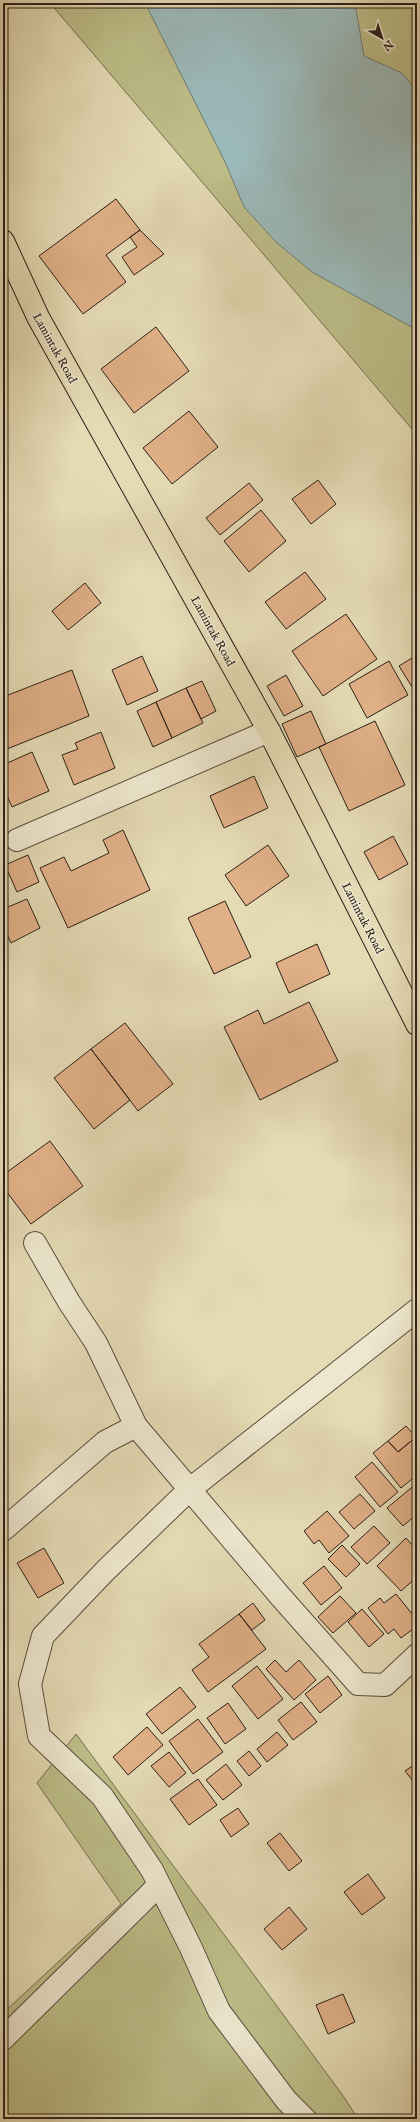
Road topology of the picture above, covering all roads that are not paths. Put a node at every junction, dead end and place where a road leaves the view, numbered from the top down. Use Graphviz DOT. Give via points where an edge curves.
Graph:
graph roads {
  1 [pos="3,241"];
  2 [pos="269,731"];
  3 [pos="17,840"];
  4 [pos="417,1024"];
  5 [pos="35,1243"];
  6 [pos="417,1310"];
  7 [pos="136,1426"];
  8 [pos="189,1490"];
  9 [pos="3,1530"];
  10 [pos="417,1655"];
  11 [pos="159,1884"];
  12 [pos="3,2039"];
  13 [pos="305,2119"];
  1 -- 2 [label="main road, Lamintak Road" via="38,317"];
  2 -- 3 [label="street"];
  2 -- 4 [label="main road, Lamintak Road"];
  5 -- 7 [label="street" via="96,1343"];
  6 -- 8 [label="street"];
  7 -- 8 [label="street"];
  7 -- 9 [label="street" via="105,1442"];
  8 -- 10 [label="street" via="358,1684 385,1684"];
  8 -- 11 [label="street" via="106,1570 43,1636 30,1684 39,1736 102,1796"];
  11 -- 12 [label="street"];
  11 -- 13 [label="street" via="219,2011 286,2100"];
}
